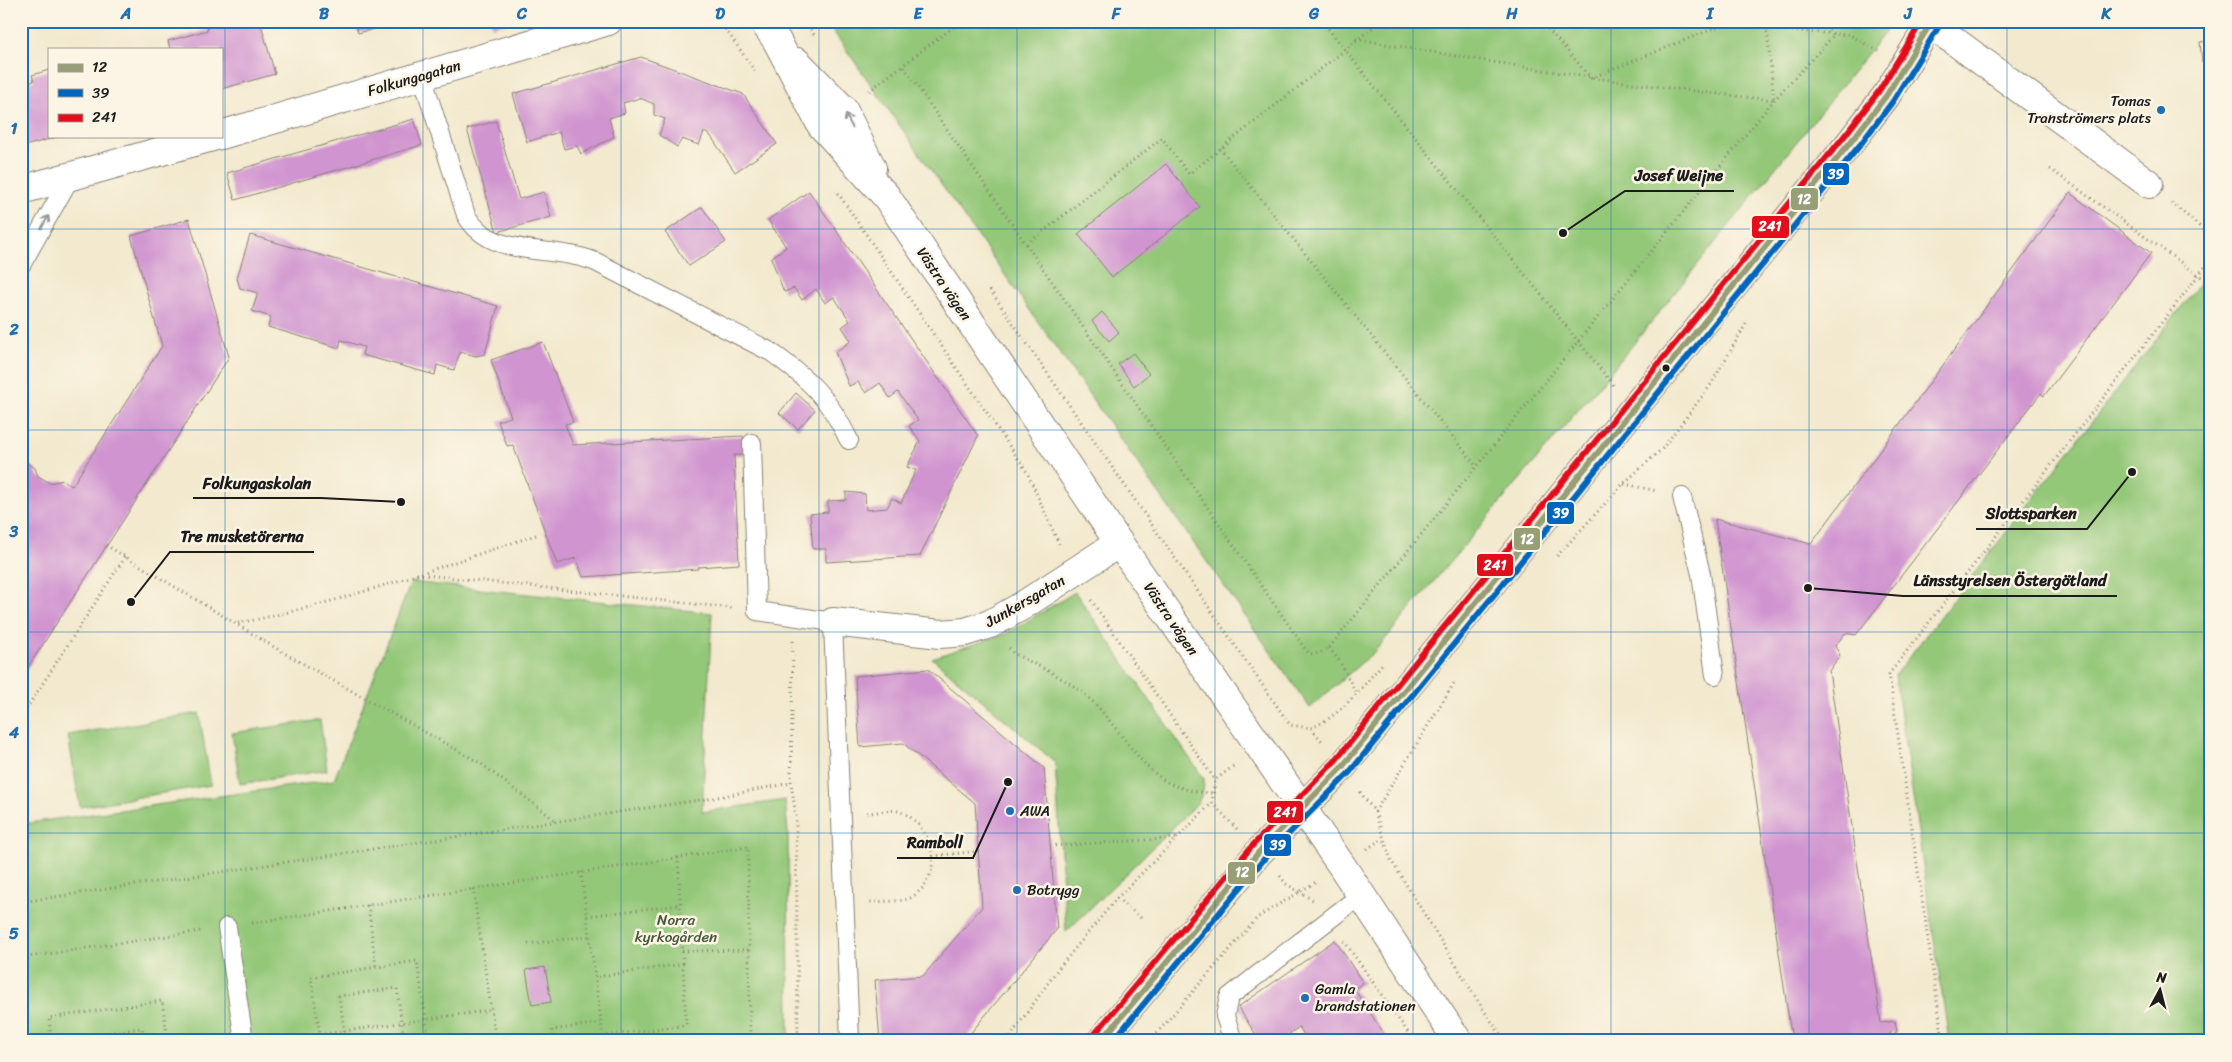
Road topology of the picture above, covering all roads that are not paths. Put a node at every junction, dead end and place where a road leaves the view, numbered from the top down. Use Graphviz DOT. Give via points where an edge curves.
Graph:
graph roads {
  1 [pos="608,21"];
  2 [pos="1928,23"];
  3 [pos="770,31"];
  4 [pos="422,76"];
  5 [pos="222,135"];
  6 [pos="209,138"];
  7 [pos="71,176"];
  8 [pos="2149,184"];
  9 [pos="21,190"];
  10 [pos="886,196"];
  11 [pos="21,264"];
  12 [pos="849,440"];
  13 [pos="752,444"];
  14 [pos="1682,496"];
  15 [pos="1119,543"];
  16 [pos="833,622"];
  17 [pos="1715,675"];
  18 [pos="1302,810"];
  19 [pos="1361,895"];
  20 [pos="227,927"];
  21 [pos="244,1041"];
  22 [pos="850,1041"];
  23 [pos="1101,1041"];
  24 [pos="1233,1041"];
  25 [pos="1458,1041"];
  1 -- 4 [label="main road, Folkungagatan"];
  2 -- 8 [label="main road"];
  2 -- 18 [label="main road" via="1886,96 1853,139 1342,767"];
  3 -- 10 [label="main road, Västra vägen" via="821,125"];
  10 -- 3 [label="main road, Västra vägen, one-way" via="843,109"];
  4 -- 5 [label="main road, Folkungagatan"];
  4 -- 12 [label="lane" via="472,228 498,244 568,253 596,262 771,352 819,390 837,414"];
  6 -- 7 [label="main road"];
  7 -- 9 [label="main road"];
  11 -- 7 [label="lane, one-way"];
  10 -- 15 [label="main road, Västra vägen"];
  13 -- 16 [label="lane" via="757,611"];
  14 -- 17 [label="lane" via="1701,574"];
  15 -- 16 [label="main road, Junkersgatan" via="990,624 965,632 940,634"];
  15 -- 18 [label="main road, Västra vägen"];
  16 -- 22 [label="lane"];
  18 -- 19 [label="main road, Västra vägen"];
  18 -- 23 [label="main road" via="1259,852"];
  19 -- 24 [label="lane" via="1229,997 1225,1016"];
  19 -- 25 [label="main road, Västra vägen"];
  20 -- 21 [label="lane"];
}
